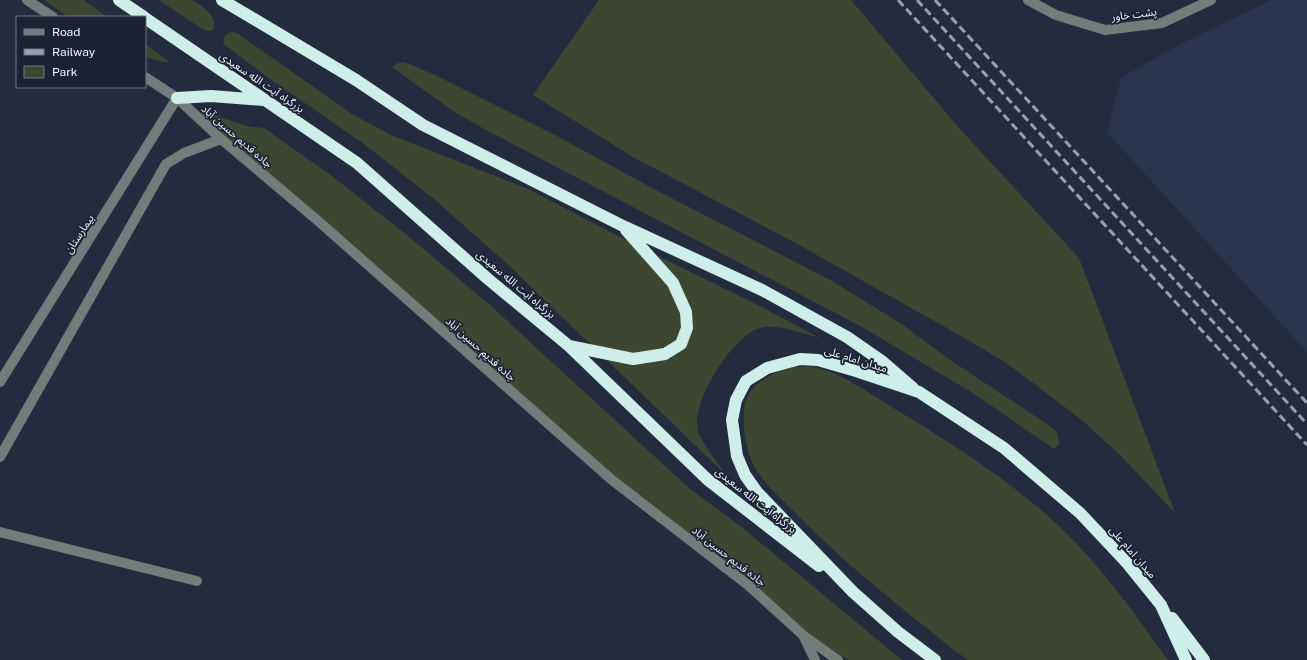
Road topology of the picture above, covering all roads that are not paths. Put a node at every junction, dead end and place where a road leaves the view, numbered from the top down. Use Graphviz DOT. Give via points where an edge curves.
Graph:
graph roads {
  1 [pos="27,0"];
  2 [pos="119,0"];
  3 [pos="222,0"];
  4 [pos="1028,0"];
  5 [pos="1211,0"];
  6 [pos="51,16"];
  7 [pos="141,16"];
  8 [pos="146,19"];
  9 [pos="146,78"];
  10 [pos="177,98"];
  11 [pos="265,100"];
  12 [pos="221,139"];
  13 [pos="623,226"];
  14 [pos="569,346"];
  15 [pos="0,382"];
  16 [pos="919,392"];
  17 [pos="0,457"];
  18 [pos="0,532"];
  19 [pos="197,581"];
  20 [pos="853,592"];
  21 [pos="1161,605"];
  22 [pos="804,636"];
  23 [pos="815,660"];
  24 [pos="838,660"];
  25 [pos="935,660"];
  26 [pos="1186,660"];
  27 [pos="1204,660"];
  1 -- 6 [label="street"];
  2 -- 7 [label="highway, بزرگراه آیت الله سعیدی"];
  3 -- 13 [label="highway" via="356,80 424,125"];
  4 -- 5 [label="street, پشت خاور" via="1056,14 1105,30 1162,23"];
  8 -- 11 [label="highway, بزرگراه آیت الله سعیدی"];
  9 -- 10 [label="street, جاده قدیم حسین آباد"];
  10 -- 11 [label="highway" via="211,96"];
  10 -- 12 [label="street, جاده قدیم حسین آباد"];
  10 -- 15 [label="street, بیمارستان"];
  11 -- 14 [label="highway, بزرگراه آیت الله سعیدی" via="357,163 488,279"];
  12 -- 17 [label="street" via="184,153 166,164"];
  12 -- 22 [label="street, جاده قدیم حسین آباد" via="317,220 612,480 748,585"];
  13 -- 14 [label="highway" via="673,283 686,312 687,328 681,344 666,354 633,359"];
  13 -- 16 [label="highway" via="762,290 834,330 882,362"];
  14 -- 20 [label="highway, بزرگراه آیت الله سعیدی" via="708,480"];
  16 -- 20 [label="highway, میدان امام علی" via="838,365 800,359 767,368 746,381 736,400 732,420 734,441 745,475 757,492"];
  16 -- 21 [label="highway, میدان امام علی" via="1004,448 1080,513 1127,563"];
  18 -- 19 [label="street"];
  20 -- 25 [label="highway, میدان امام علی" via="898,632"];
  21 -- 26 [label="highway, میدان امام علی"];
  21 -- 27 [label="highway"];
  22 -- 23 [label="street, جاده قدیم حسین آباد"];
  22 -- 24 [label="street, جاده قدیم حسین آباد"];
}
